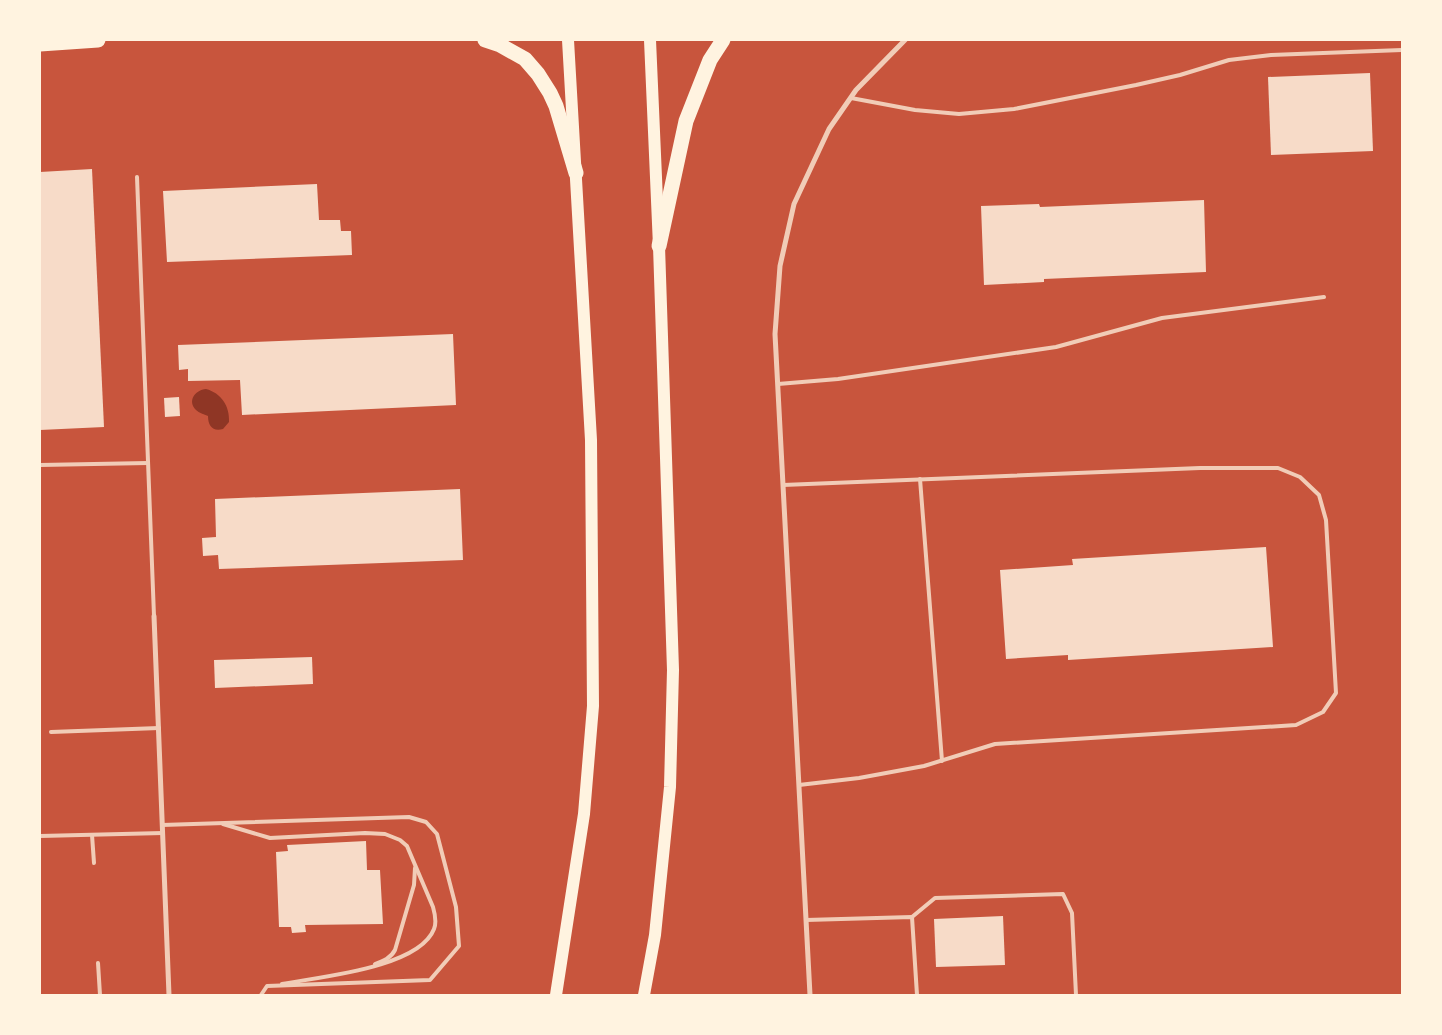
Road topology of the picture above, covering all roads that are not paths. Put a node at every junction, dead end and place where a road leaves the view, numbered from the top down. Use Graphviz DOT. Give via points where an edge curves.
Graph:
graph roads {
  1 [pos="98,40"];
  2 [pos="485,40"];
  3 [pos="568,40"];
  4 [pos="650,40"];
  5 [pos="723,40"];
  6 [pos="905,40"];
  7 [pos="40,44"];
  8 [pos="1402,50"];
  9 [pos="851,98"];
  10 [pos="576,173"];
  11 [pos="137,177"];
  12 [pos="659,246"];
  13 [pos="1324,297"];
  14 [pos="778,384"];
  15 [pos="148,463"];
  16 [pos="40,465"];
  17 [pos="920,479"];
  18 [pos="783,485"];
  19 [pos="154,616"];
  20 [pos="159,728"];
  21 [pos="50,732"];
  22 [pos="942,761"];
  23 [pos="799,785"];
  24 [pos="218,823"];
  25 [pos="162,825"];
  26 [pos="92,834"];
  27 [pos="163,834"];
  28 [pos="40,836"];
  29 [pos="94,863"];
  30 [pos="414,863"];
  31 [pos="912,917"];
  32 [pos="806,920"];
  33 [pos="98,962"];
  34 [pos="363,969"];
  35 [pos="267,986"];
  36 [pos="100,995"];
  37 [pos="169,995"];
  38 [pos="261,995"];
  39 [pos="556,995"];
  40 [pos="644,995"];
  41 [pos="810,995"];
  42 [pos="917,995"];
  43 [pos="1076,995"];
  1 -- 7 [label="highway"];
  2 -- 10 [label="highway" via="525,59 538,74 556,106"];
  3 -- 10 [label="main road"];
  4 -- 12 [label="main road"];
  5 -- 12 [label="highway" via="710,60 686,121"];
  6 -- 9 [label="street"];
  8 -- 9 [label="lane" via="1271,55 1229,60 1136,85 1014,109 959,114"];
  9 -- 14 [label="street" via="829,130 794,204 780,266 775,334"];
  10 -- 39 [label="main road" via="590,440 593,706 584,814"];
  11 -- 15 [label="lane"];
  12 -- 40 [label="main road" via="673,660 672,728 670,787 655,935"];
  13 -- 14 [label="lane" via="1162,318 1056,347 838,379"];
  14 -- 18 [label="street"];
  15 -- 16 [label="lane"];
  15 -- 19 [label="lane"];
  17 -- 18 [label="lane"];
  17 -- 22 [label="lane"];
  17 -- 22 [label="lane" via="1278,468 1300,477 1318,495 1326,520 1336,693 1323,712 1296,725 995,744"];
  18 -- 23 [label="street"];
  19 -- 20 [label="street"];
  20 -- 21 [label="lane"];
  20 -- 25 [label="street"];
  22 -- 23 [label="lane" via="859,778"];
  23 -- 32 [label="street"];
  24 -- 25 [label="lane"];
  24 -- 30 [label="lane" via="270,838 385,834 407,846"];
  24 -- 35 [label="lane" via="409,817 426,822 437,834 456,907 459,946 430,980"];
  25 -- 27 [label="street"];
  26 -- 27 [label="lane"];
  26 -- 28 [label="lane"];
  26 -- 29 [label="lane"];
  27 -- 37 [label="street"];
  30 -- 34 [label="lane" via="414,885 395,950 388,958"];
  30 -- 34 [label="lane" via="436,916 434,929 426,942 402,956"];
  31 -- 32 [label="lane"];
  31 -- 42 [label="lane"];
  31 -- 43 [label="lane" via="935,898 1063,894 1072,913"];
  32 -- 41 [label="street"];
  33 -- 36 [label="lane"];
  34 -- 35 [label="lane"];
  35 -- 38 [label="lane"];
}
